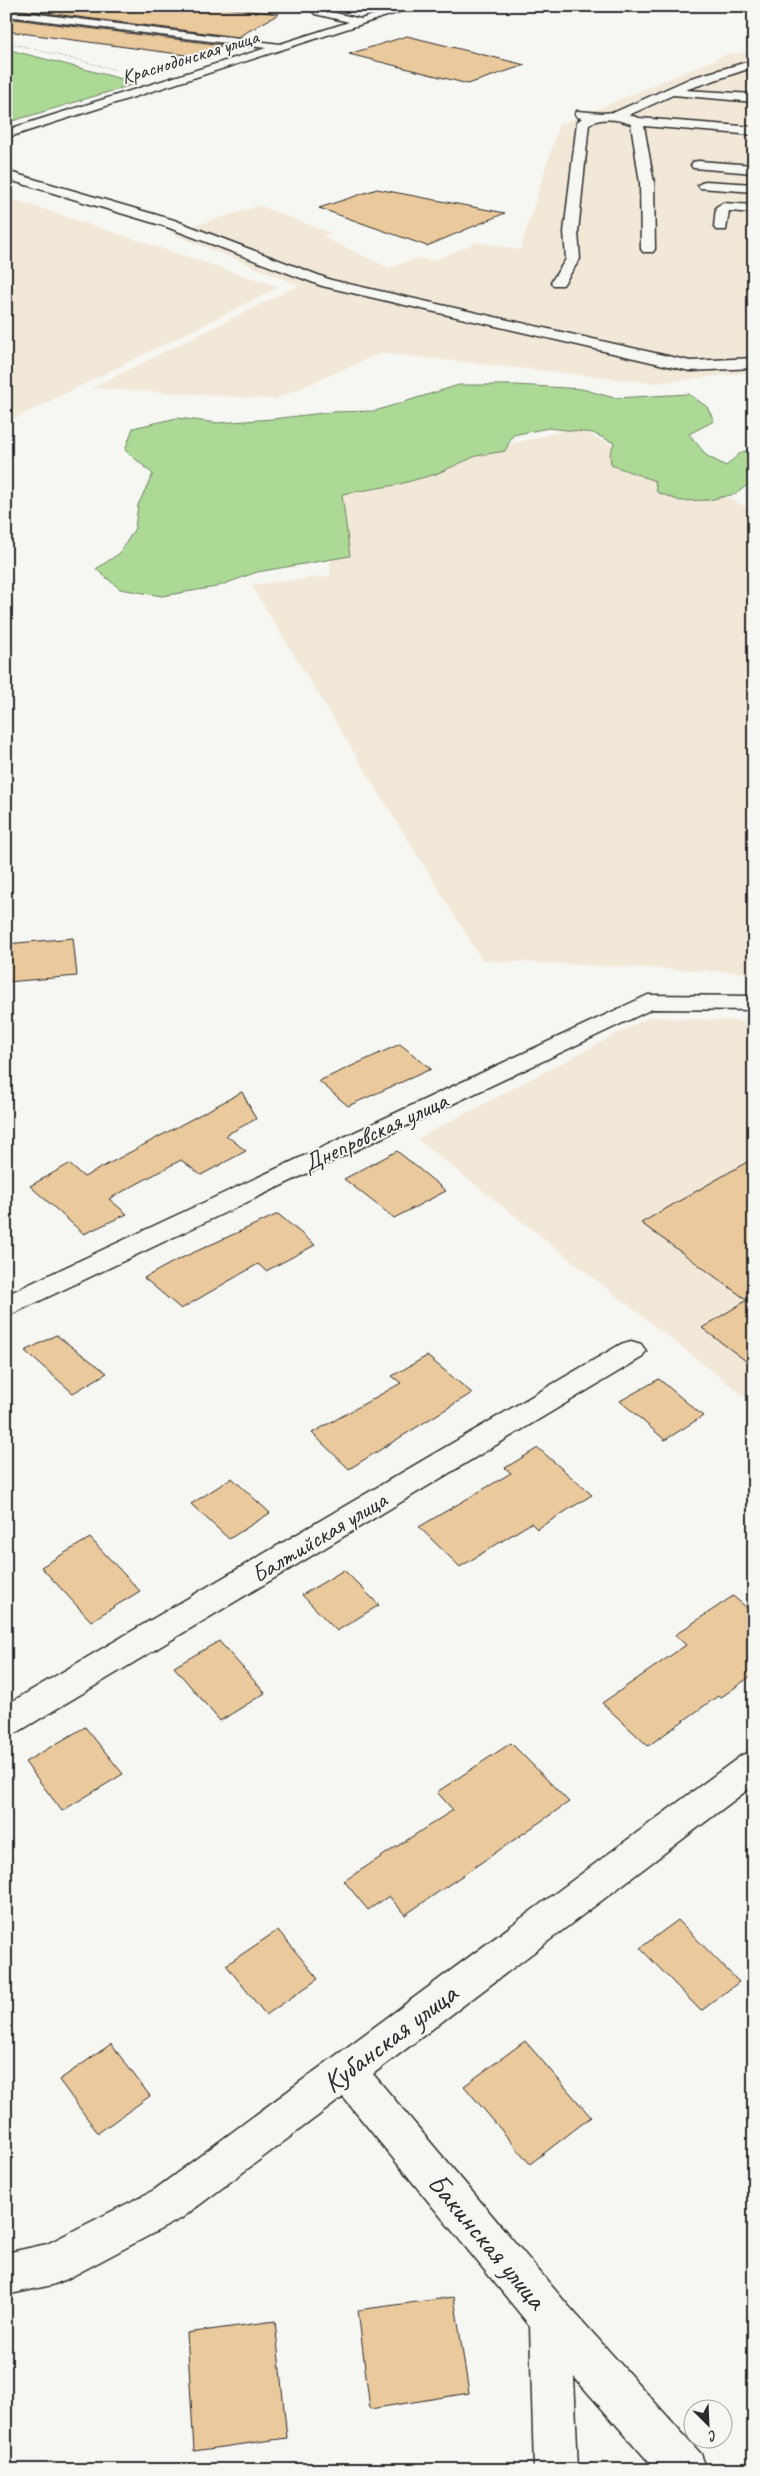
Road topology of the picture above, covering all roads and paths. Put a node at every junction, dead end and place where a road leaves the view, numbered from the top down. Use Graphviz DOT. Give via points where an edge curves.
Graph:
graph roads {
  1 [pos="313,6"];
  2 [pos="413,6"];
  3 [pos="6,13"];
  4 [pos="361,22"];
  5 [pos="6,42"];
  6 [pos="284,47"];
  7 [pos="754,63"];
  8 [pos="117,70"];
  9 [pos="717,75"];
  10 [pos="754,78"];
  11 [pos="672,92"];
  12 [pos="754,98"];
  13 [pos="641,104"];
  14 [pos="668,106"];
  15 [pos="618,115"];
  16 [pos="637,122"];
  17 [pos="754,131"];
  18 [pos="6,134"];
  19 [pos="698,165"];
  20 [pos="754,169"];
  21 [pos="6,175"];
  22 [pos="704,185"];
  23 [pos="754,188"];
  24 [pos="754,208"];
  25 [pos="721,227"];
  26 [pos="648,249"];
  27 [pos="558,282"];
  28 [pos="754,363"];
  29 [pos="754,1003"];
  30 [pos="6,1307"];
  31 [pos="631,1351"];
  32 [pos="6,1722"];
  33 [pos="754,1765"];
  34 [pos="346,2071"];
  35 [pos="6,2274"];
  36 [pos="551,2318"];
  37 [pos="556,2470"];
  38 [pos="685,2470"];
  1 -- 4 [label="street" via="319,12"];
  2 -- 4 [label="street, Краснодонская улица"];
  3 -- 6 [label="street"];
  4 -- 6 [label="street, Краснодонская улица"];
  5 -- 8 [label="path"];
  6 -- 18 [label="street, Краснодонская улица"];
  7 -- 9 [label="street"];
  9 -- 10 [label="street"];
  9 -- 11 [label="street"];
  11 -- 12 [label="street"];
  11 -- 13 [label="street"];
  13 -- 14 [label="street"];
  13 -- 15 [label="street"];
  15 -- 16 [label="street"];
  15 -- 27 [label="street" via="588,115 583,122 571,232 573,259"];
  16 -- 17 [label="street"];
  16 -- 26 [label="street" via="645,140"];
  19 -- 20 [label="street"];
  21 -- 28 [label="street" via="169,223 327,283 690,366"];
  22 -- 23 [label="street"];
  24 -- 25 [label="street" via="723,207"];
  29 -- 30 [label="street, Днепровская улица" via="648,1002"];
  31 -- 32 [label="street, Балтийская улица"];
  33 -- 34 [label="street, Кубанская улица"];
  34 -- 35 [label="street, Кубанская улица" via="168,2204 52,2264"];
  34 -- 36 [label="street, Бакинская улица"];
  36 -- 37 [label="street, Бакинская улица"];
  36 -- 38 [label="street"];
}
